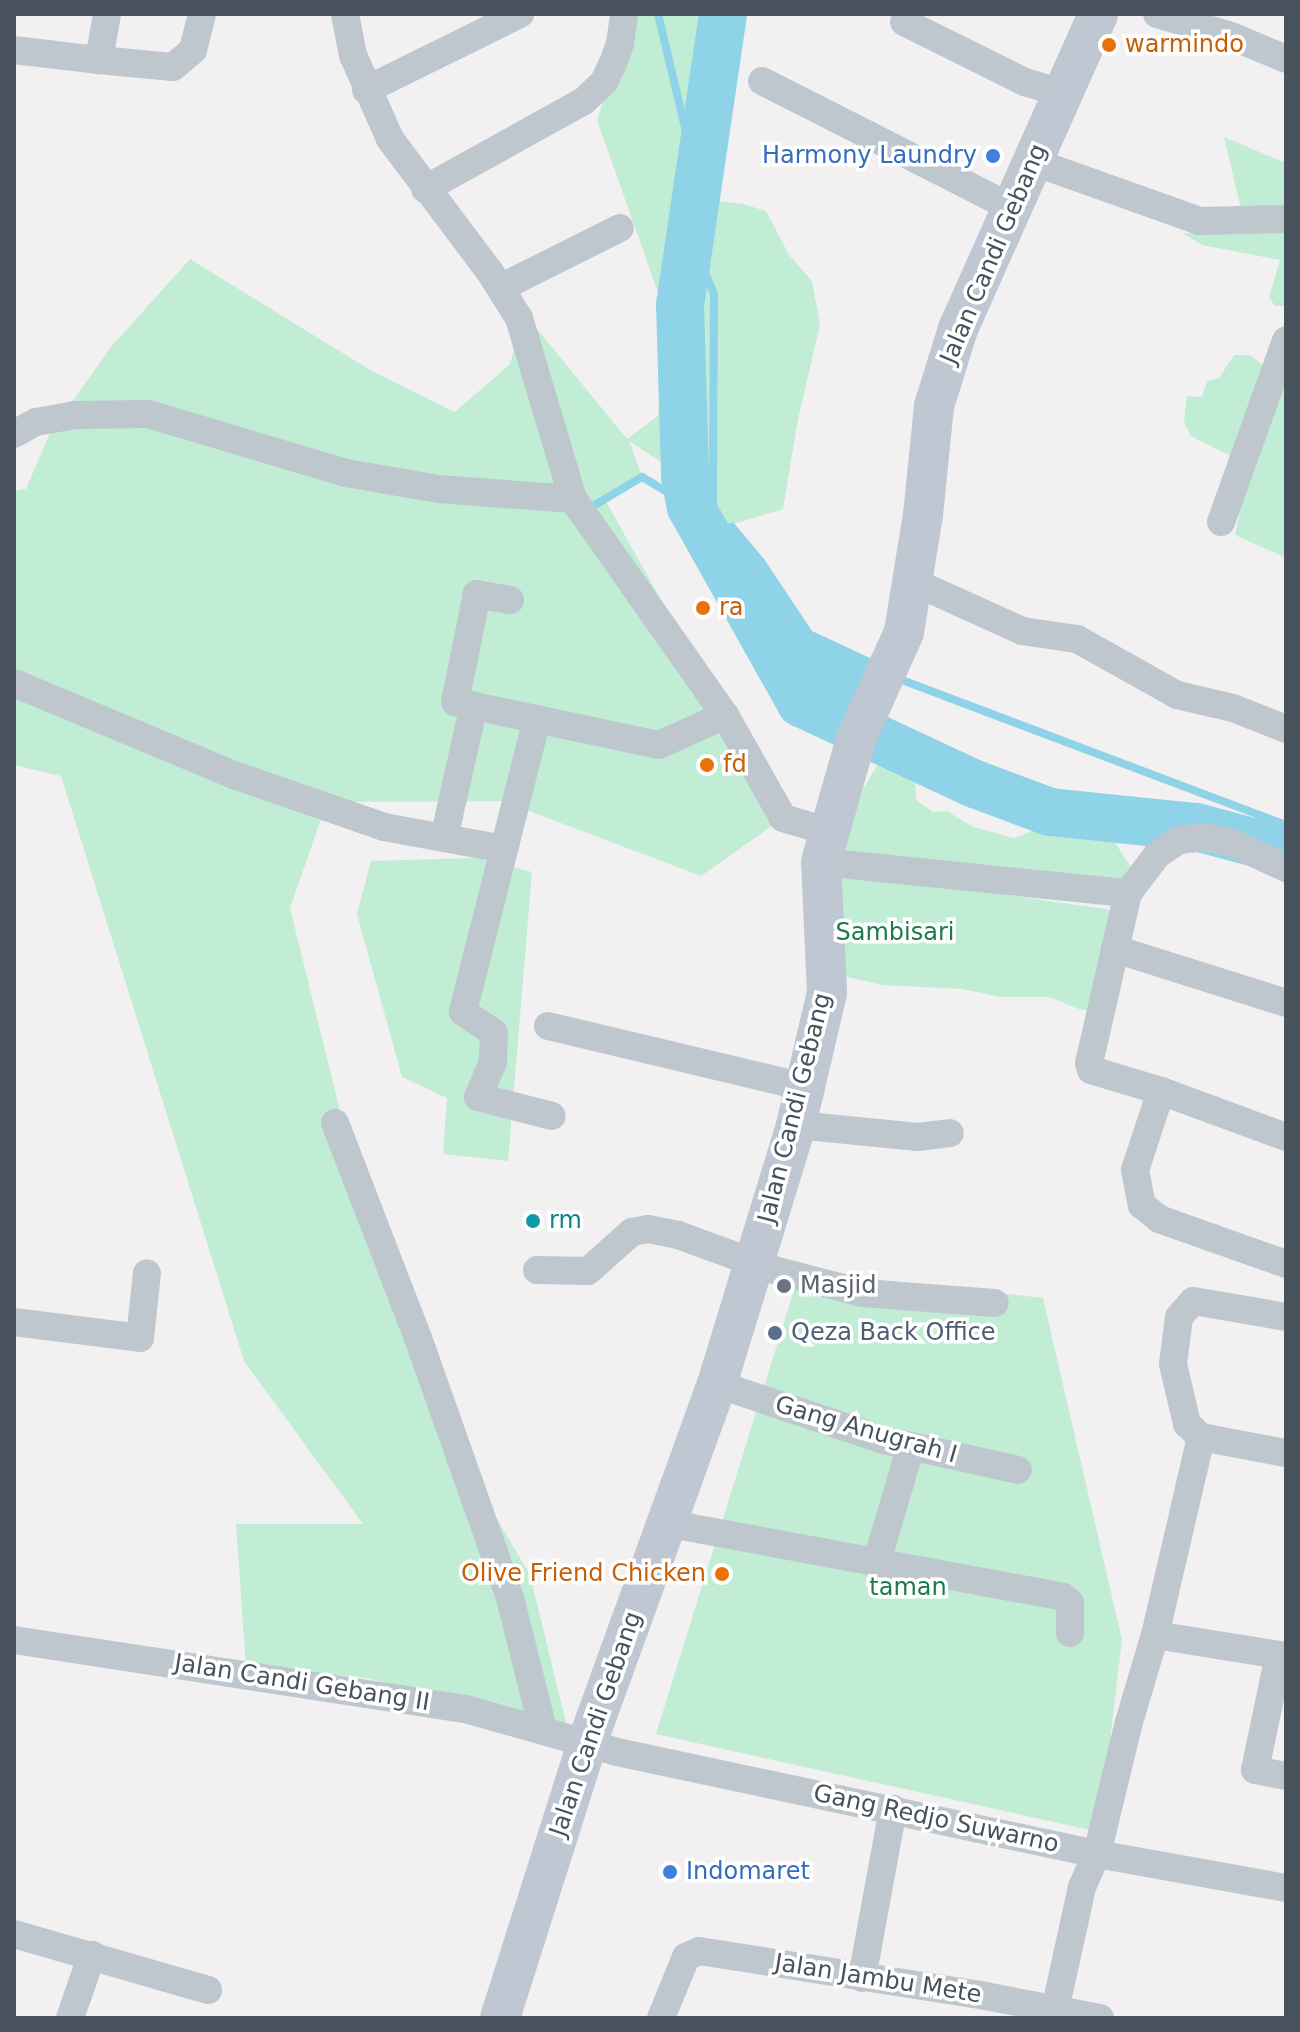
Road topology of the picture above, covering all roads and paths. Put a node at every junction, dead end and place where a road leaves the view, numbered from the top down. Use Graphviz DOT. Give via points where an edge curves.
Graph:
graph roads {
  1 [pos="107,14"];
  2 [pos="202,14"];
  3 [pos="345,14"];
  4 [pos="520,14"];
  5 [pos="624,14"];
  6 [pos="1098,14"];
  7 [pos="1157,14"];
  8 [pos="904,22"];
  9 [pos="14,50"];
  10 [pos="1286,59"];
  11 [pos="99,60"];
  12 [pos="762,81"];
  13 [pos="366,90"];
  14 [pos="1061,93"];
  15 [pos="1034,162"];
  16 [pos="425,189"];
  17 [pos="1010,207"];
  18 [pos="1286,219"];
  19 [pos="620,228"];
  20 [pos="500,288"];
  21 [pos="1286,340"];
  22 [pos="1275,406"];
  23 [pos="14,434"];
  24 [pos="575,501"];
  25 [pos="1221,522"];
  26 [pos="912,581"];
  27 [pos="510,600"];
  28 [pos="14,683"];
  29 [pos="474,705"];
  30 [pos="725,715"];
  31 [pos="537,719"];
  32 [pos="1286,729"];
  33 [pos="444,838"];
  34 [pos="824,847"];
  35 [pos="504,849"];
  36 [pos="1286,868"];
  37 [pos="1128,893"];
  38 [pos="1115,949"];
  39 [pos="1286,1003"];
  40 [pos="548,1026"];
  41 [pos="1161,1091"];
  42 [pos="800,1106"];
  43 [pos="552,1116"];
  44 [pos="335,1123"];
  45 [pos="950,1133"];
  46 [pos="1286,1137"];
  47 [pos="755,1261"];
  48 [pos="1286,1264"];
  49 [pos="537,1270"];
  50 [pos="147,1273"];
  51 [pos="995,1303"];
  52 [pos="1286,1317"];
  53 [pos="14,1322"];
  54 [pos="717,1384"];
  55 [pos="1201,1437"];
  56 [pos="911,1446"];
  57 [pos="1286,1453"];
  58 [pos="1018,1470"];
  59 [pos="665,1523"];
  60 [pos="876,1564"];
  61 [pos="1070,1633"];
  62 [pos="1155,1635"];
  63 [pos="14,1640"];
  64 [pos="1282,1655"];
  65 [pos="543,1729"];
  66 [pos="587,1743"];
  67 [pos="1286,1776"];
  68 [pos="893,1809"];
  69 [pos="1097,1854"];
  70 [pos="1286,1888"];
  71 [pos="14,1934"];
  72 [pos="92,1955"];
  73 [pos="862,1978"];
  74 [pos="208,1990"];
  75 [pos="983,2007"];
  76 [pos="1055,2010"];
  77 [pos="70,2018"];
  78 [pos="500,2018"];
  79 [pos="661,2018"];
  80 [pos="1099,2018"];
  1 -- 11 [label="street"];
  2 -- 11 [label="street" via="193,50 180,64"];
  3 -- 13 [label="street"];
  4 -- 13 [label="street"];
  5 -- 16 [label="street" via="613,63 604,82 584,101"];
  6 -- 14 [label="main road, Jalan Candi Gebang"];
  7 -- 10 [label="street"];
  8 -- 14 [label="street" via="1025,82"];
  9 -- 11 [label="street"];
  12 -- 17 [label="street"];
  13 -- 16 [label="street" via="390,139"];
  14 -- 15 [label="main road, Jalan Candi Gebang"];
  15 -- 17 [label="main road, Jalan Candi Gebang"];
  15 -- 18 [label="street" via="1200,221"];
  16 -- 20 [label="street"];
  17 -- 26 [label="main road, Jalan Candi Gebang" via="958,329 934,406"];
  19 -- 20 [label="street"];
  20 -- 24 [label="street" via="519,318"];
  21 -- 22 [label="street"];
  22 -- 25 [label="street"];
  23 -- 24 [label="street" via="36,422 75,415 148,414 346,473 439,489"];
  24 -- 30 [label="street"];
  26 -- 32 [label="street" via="1022,631 1077,639 1177,695 1233,708"];
  26 -- 34 [label="main road, Jalan Candi Gebang" via="904,632 856,739"];
  27 -- 29 [label="street" via="477,594 455,702"];
  28 -- 33 [label="street" via="234,775 384,827"];
  29 -- 31 [label="street"];
  29 -- 33 [label="street"];
  30 -- 31 [label="street" via="659,745"];
  30 -- 34 [label="street" via="783,818"];
  31 -- 35 [label="street"];
  33 -- 35 [label="street"];
  34 -- 37 [label="street"];
  34 -- 42 [label="main road, Jalan Candi Gebang" via="827,993"];
  35 -- 43 [label="street" via="463,1012 494,1033 493,1062 478,1097"];
  36 -- 37 [label="street" via="1232,843 1191,837 1157,855"];
  37 -- 38 [label="street"];
  38 -- 39 [label="street"];
  38 -- 41 [label="street" via="1091,1070"];
  40 -- 42 [label="street"];
  41 -- 46 [label="street"];
  41 -- 48 [label="street" via="1135,1170 1142,1205 1159,1219"];
  42 -- 45 [label="street" via="918,1137"];
  42 -- 47 [label="main road, Jalan Candi Gebang"];
  44 -- 65 [label="street" via="510,1598"];
  47 -- 49 [label="street" via="678,1235 638,1229 588,1271"];
  47 -- 51 [label="street" via="862,1293"];
  47 -- 54 [label="main road, Jalan Candi Gebang"];
  50 -- 53 [label="street" via="140,1338"];
  52 -- 55 [label="street" via="1193,1301 1179,1317 1173,1364 1187,1424"];
  54 -- 56 [label="street, Gang Anugrah I"];
  54 -- 59 [label="main road, Jalan Candi Gebang"];
  55 -- 57 [label="street"];
  55 -- 62 [label="street"];
  56 -- 58 [label="street, Gang Anugrah I"];
  56 -- 60 [label="street"];
  59 -- 60 [label="street"];
  59 -- 66 [label="main road, Jalan Candi Gebang"];
  60 -- 61 [label="street" via="1063,1597 1070,1603"];
  62 -- 64 [label="street"];
  62 -- 69 [label="street"];
  63 -- 65 [label="street, Jalan Candi Gebang II" via="385,1695"];
  64 -- 67 [label="street" via="1255,1770"];
  65 -- 66 [label="street, Jalan Candi Gebang II"];
  66 -- 68 [label="street, Gang Redjo Suwarno"];
  66 -- 78 [label="main road, Jalan Candi Gebang"];
  68 -- 69 [label="street, Gang Redjo Suwarno"];
  68 -- 73 [label="street"];
  69 -- 70 [label="street, Gang Redjo Suwarno"];
  69 -- 76 [label="street" via="1082,1887"];
  71 -- 72 [label="street"];
  72 -- 74 [label="street"];
  72 -- 77 [label="street"];
  73 -- 75 [label="street, Jalan Jambu Mete"];
  73 -- 79 [label="street, Jalan Jambu Mete" via="699,1951 686,1957"];
  75 -- 76 [label="street, Jalan Jambu Mete"];
  76 -- 80 [label="street, Jalan Jambu Mete"];
}
